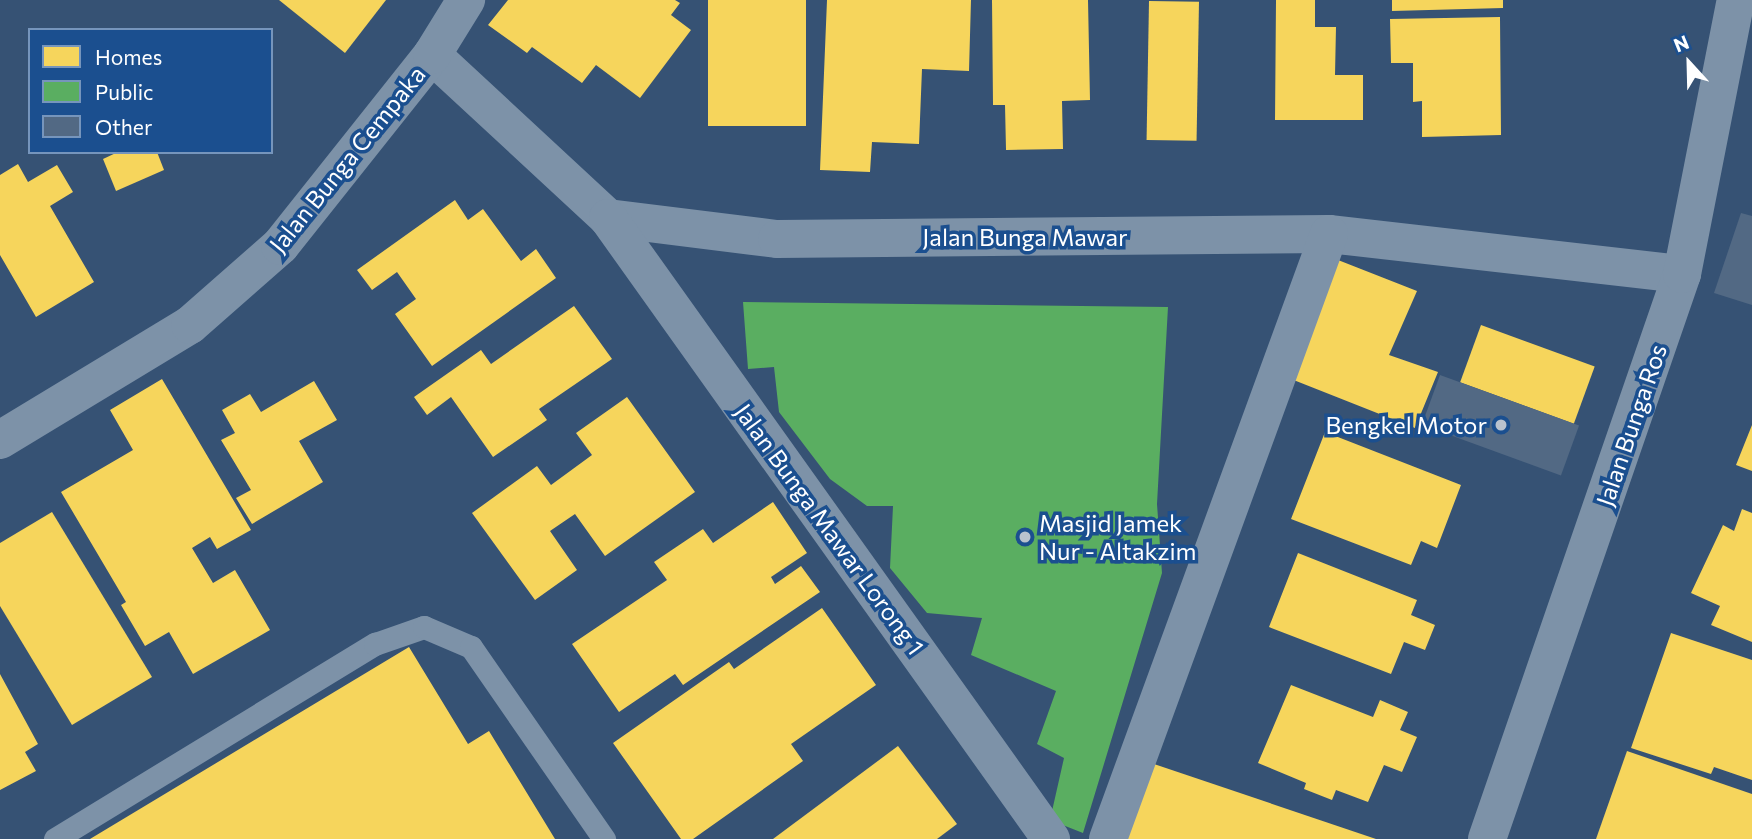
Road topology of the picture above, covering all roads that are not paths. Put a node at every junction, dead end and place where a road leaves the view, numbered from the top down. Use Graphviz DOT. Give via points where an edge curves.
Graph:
graph roads {
  1 [pos="466,0"];
  2 [pos="1736,0"];
  3 [pos="432,55"];
  4 [pos="608,219"];
  5 [pos="1329,234"];
  6 [pos="1682,274"];
  7 [pos="0,440"];
  8 [pos="55,839"];
  9 [pos="604,839"];
  10 [pos="1052,839"];
  11 [pos="1108,839"];
  12 [pos="1487,839"];
  1 -- 3 [label="street, Jalan Bunga Cempaka"];
  2 -- 6 [label="street, Jalan Bunga Ros"];
  3 -- 4 [label="street"];
  3 -- 7 [label="street, Jalan Bunga Cempaka" via="280,246 190,325"];
  4 -- 5 [label="street, Jalan Bunga Mawar" via="777,239"];
  4 -- 10 [label="street, Jalan Bunga Mawar Lorong 1"];
  5 -- 6 [label="street, Jalan Bunga Mawar"];
  5 -- 11 [label="street"];
  6 -- 12 [label="street, Jalan Bunga Ros"];
  8 -- 9 [label="lane" via="375,644 424,626 471,647"];
}
